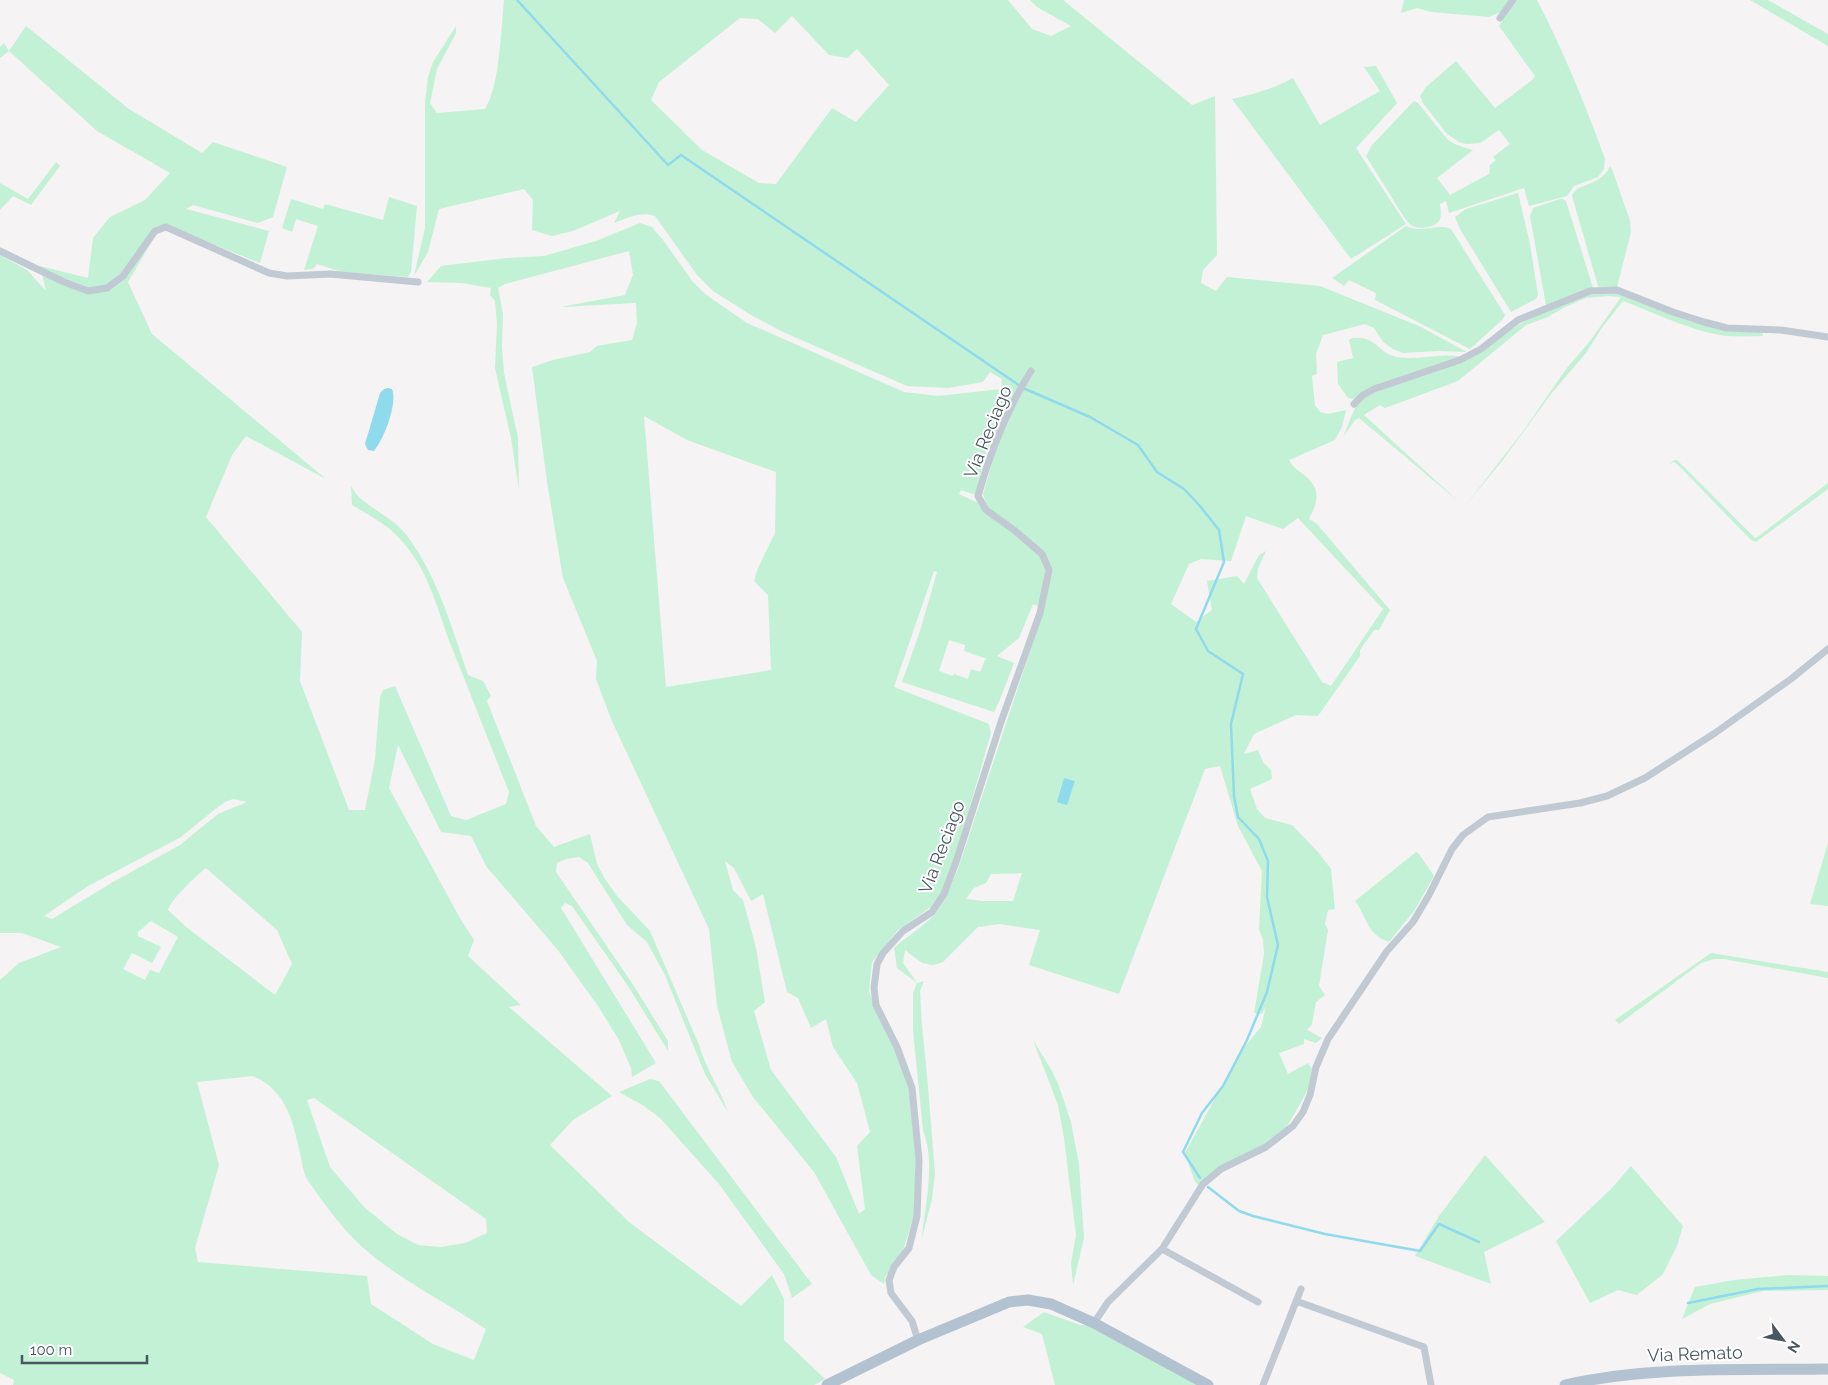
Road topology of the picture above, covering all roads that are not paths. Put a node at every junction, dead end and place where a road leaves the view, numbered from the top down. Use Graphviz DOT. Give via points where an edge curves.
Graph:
graph roads {
  1 [pos="1512,0"];
  2 [pos="1500,18"];
  3 [pos="0,251"];
  4 [pos="418,282"];
  5 [pos="1828,337"];
  6 [pos="1031,371"];
  7 [pos="1354,404"];
  8 [pos="1828,649"];
  9 [pos="1162,1249"];
  10 [pos="1301,1289"];
  11 [pos="1258,1302"];
  12 [pos="1296,1302"];
  13 [pos="1094,1323"];
  14 [pos="918,1338"];
  15 [pos="1828,1369"];
  16 [pos="827,1385"];
  17 [pos="1208,1385"];
  18 [pos="1263,1385"];
  19 [pos="1431,1385"];
  20 [pos="1565,1385"];
  1 -- 2 [label="street"];
  3 -- 4 [label="street" via="88,291 107,288 123,276 155,231 166,228 269,273 287,276 330,274"];
  5 -- 7 [label="street" via="1781,330 1727,328 1617,290 1590,291 1518,320 1481,349 1460,360 1374,389"];
  6 -- 14 [label="street, Via Reciago" via="989,462 978,496 986,510 1042,554 1050,570 1040,613 944,894 932,912 903,931 883,953 877,964 874,988 876,1005 897,1047 912,1088 919,1160 917,1216 909,1248 888,1280 891,1293 912,1321"];
  8 -- 9 [label="street" via="1791,680 1646,778 1607,796 1580,803 1496,814 1462,835 1413,922 1387,951 1328,1039 1316,1067 1310,1095 1293,1126 1266,1147 1234,1161 1203,1184"];
  9 -- 11 [label="street"];
  9 -- 13 [label="street" via="1108,1302"];
  10 -- 12 [label="street"];
  12 -- 18 [label="street"];
  12 -- 19 [label="street" via="1424,1347"];
  13 -- 14 [label="main road" via="1051,1304 1028,1300 1009,1302"];
  13 -- 17 [label="main road"];
  14 -- 16 [label="main road"];
  15 -- 20 [label="main road, Via Remato" via="1623,1374"];
}
